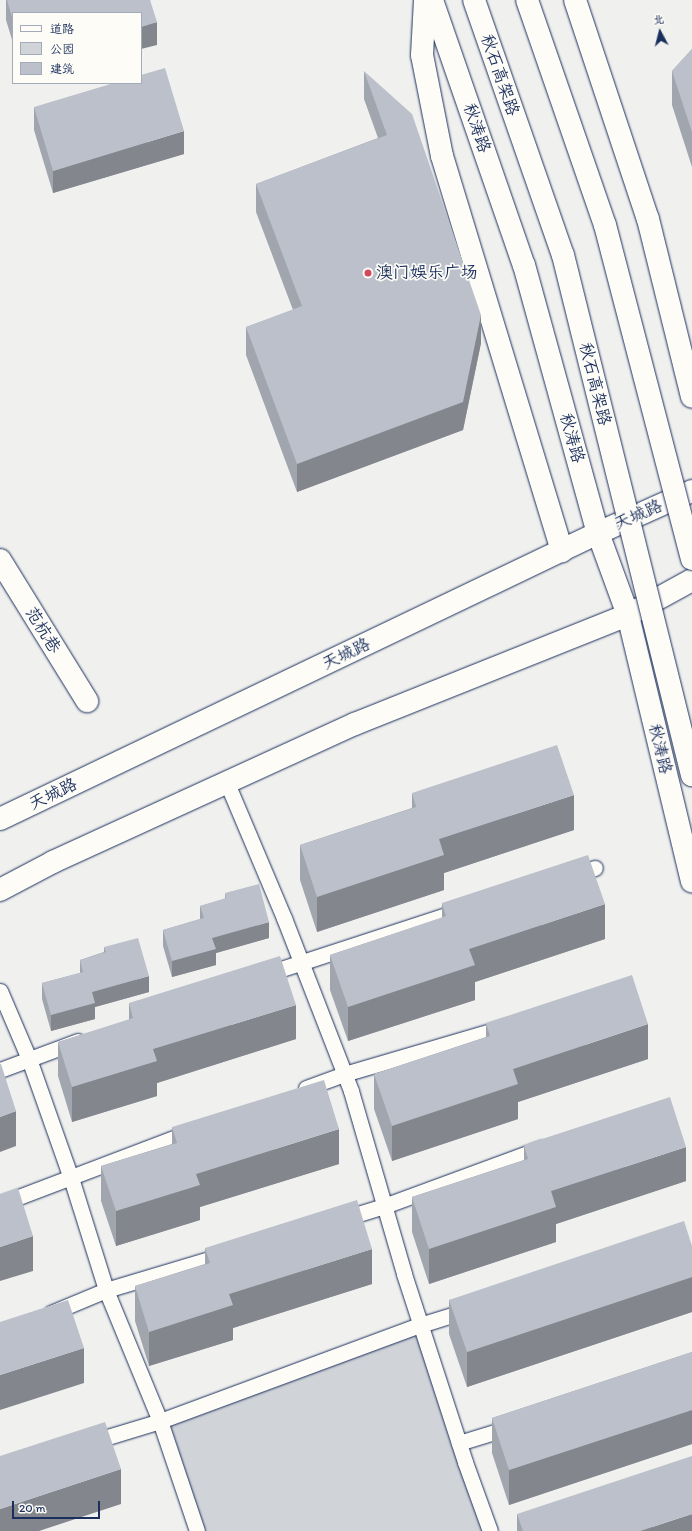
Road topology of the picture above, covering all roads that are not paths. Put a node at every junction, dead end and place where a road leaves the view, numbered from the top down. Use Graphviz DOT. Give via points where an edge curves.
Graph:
graph roads {
  1 [pos="425,0"];
  2 [pos="432,0"];
  3 [pos="474,0"];
  4 [pos="528,0"];
  5 [pos="575,0"];
  6 [pos="692,396"];
  7 [pos="692,491"];
  8 [pos="598,534"];
  9 [pos="562,551"];
  10 [pos="692,559"];
  11 [pos="0,560"];
  12 [pos="692,580"];
  13 [pos="628,615"];
  14 [pos="87,701"];
  15 [pos="692,775"];
  16 [pos="227,783"];
  17 [pos="0,819"];
  18 [pos="595,868"];
  19 [pos="557,880"];
  20 [pos="692,881"];
  21 [pos="0,890"];
  22 [pos="474,906"];
  23 [pos="301,962"];
  24 [pos="250,980"];
  25 [pos="0,991"];
  26 [pos="518,1023"];
  27 [pos="95,1035"];
  28 [pos="29,1059"];
  29 [pos="0,1070"];
  30 [pos="344,1074"];
  31 [pos="292,1094"];
  32 [pos="204,1127"];
  33 [pos="553,1144"];
  34 [pos="71,1178"];
  35 [pos="0,1204"];
  36 [pos="384,1206"];
  37 [pos="331,1222"];
  38 [pos="234,1252"];
  39 [pos="106,1290"];
  40 [pos="481,1306"];
  41 [pos="35,1319"];
  42 [pos="420,1325"];
  43 [pos="160,1421"];
  44 [pos="527,1423"];
  45 [pos="459,1443"];
  46 [pos="76,1447"];
  47 [pos="197,1531"];
  48 [pos="490,1531"];
  1 -- 9 [label="main road" via="422,55 442,156"];
  2 -- 8 [label="main road, 秋涛路" via="524,265"];
  3 -- 15 [label="main road, 秋石高架路, bridge" via="563,255"];
  4 -- 10 [label="main road, bridge" via="605,225"];
  5 -- 6 [label="main road" via="648,219"];
  7 -- 8 [label="main road, 天城路"];
  8 -- 9 [label="main road, 天城路"];
  8 -- 13 [label="main road, 秋涛路"];
  9 -- 17 [label="main road, 天城路"];
  11 -- 14 [label="main road, 范杭巷"];
  12 -- 13 [label="main road"];
  13 -- 16 [label="main road" via="355,724"];
  13 -- 20 [label="main road, 秋涛路"];
  16 -- 21 [label="main road" via="53,862"];
  16 -- 23 [label="lane"];
  18 -- 19 [label="lane"];
  22 -- 23 [label="lane"];
  23 -- 24 [label="lane"];
  23 -- 30 [label="lane"];
  25 -- 28 [label="lane"];
  26 -- 30 [label="lane"];
  27 -- 28 [label="lane"];
  28 -- 29 [label="lane"];
  28 -- 34 [label="lane"];
  30 -- 31 [label="lane"];
  30 -- 36 [label="lane"];
  32 -- 34 [label="lane"];
  33 -- 36 [label="lane"];
  34 -- 35 [label="lane"];
  34 -- 39 [label="lane"];
  36 -- 37 [label="lane"];
  36 -- 42 [label="lane"];
  38 -- 39 [label="lane"];
  39 -- 41 [label="lane"];
  39 -- 43 [label="lane"];
  40 -- 42 [label="lane"];
  42 -- 43 [label="lane"];
  42 -- 45 [label="lane"];
  43 -- 46 [label="lane"];
  43 -- 47 [label="lane"];
  44 -- 45 [label="lane"];
  45 -- 48 [label="lane"];
}
